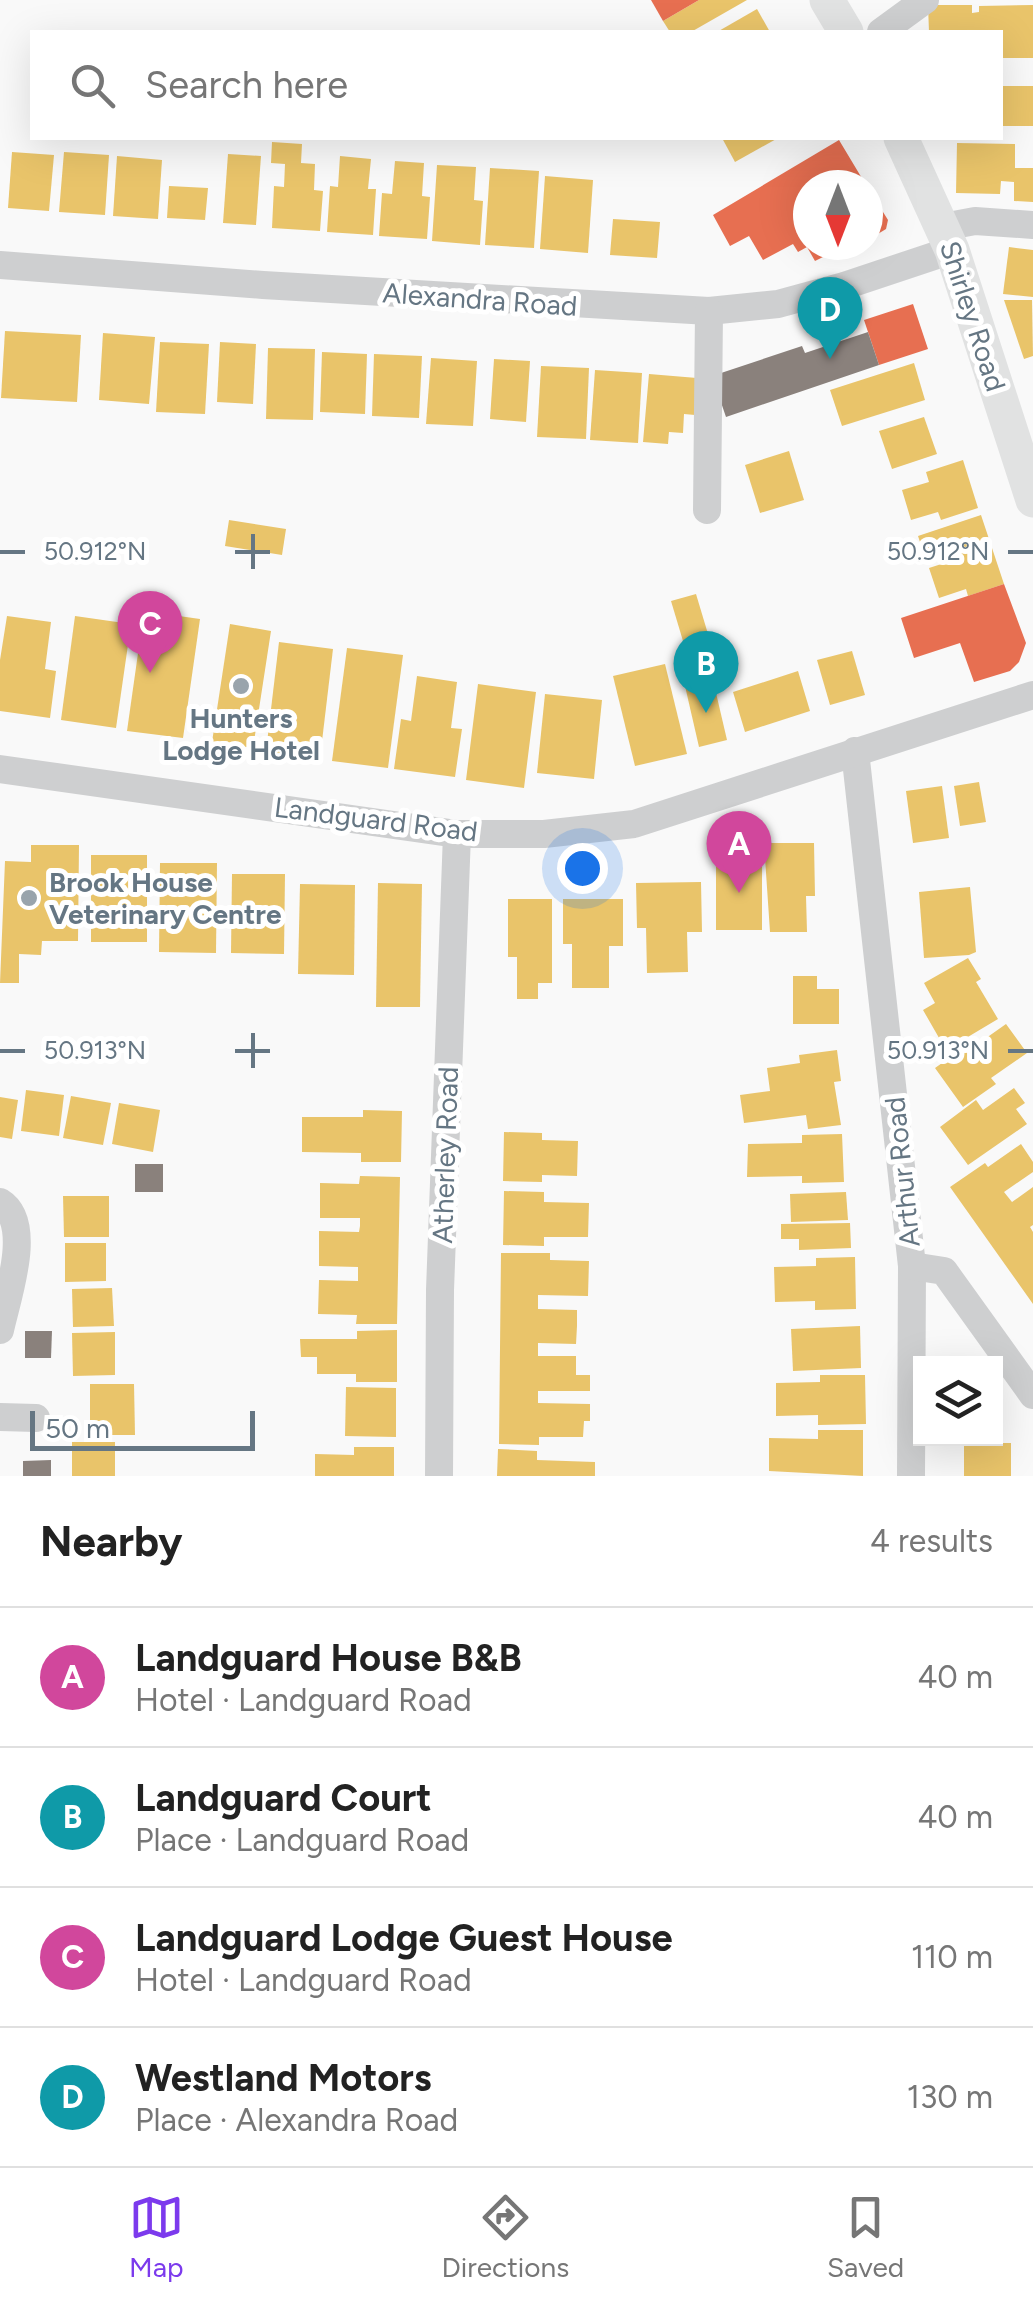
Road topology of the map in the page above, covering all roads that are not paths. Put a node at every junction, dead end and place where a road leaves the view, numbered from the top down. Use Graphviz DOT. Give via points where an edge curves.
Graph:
graph roads {
  1 [pos="827,0"];
  2 [pos="926,0"];
  3 [pos="845,30"];
  4 [pos="885,30"];
  5 [pos="902,140"];
  6 [pos="1033,225"];
  7 [pos="948,238"];
  8 [pos="0,266"];
  9 [pos="709,311"];
  10 [pos="1033,500"];
  11 [pos="707,510"];
  12 [pos="1033,694"];
  13 [pos="855,751"];
  14 [pos="0,768"];
  15 [pos="457,834"];
  16 [pos="0,1202"];
  17 [pos="912,1266"];
  18 [pos="0,1330"];
  19 [pos="1033,1394"];
  20 [pos="0,1417"];
  21 [pos="36,1418"];
  22 [pos="439,1476"];
  23 [pos="911,1476"];
  1 -- 3 [label="main road"];
  2 -- 4 [label="street"];
  5 -- 7 [label="main road, Shirley Road"];
  6 -- 7 [label="street, Alexandra Road" via="975,221"];
  7 -- 9 [label="street, Alexandra Road" via="844,286 778,304"];
  7 -- 10 [label="main road, Shirley Road"];
  8 -- 9 [label="street, Alexandra Road"];
  9 -- 11 [label="street"];
  12 -- 13 [label="street, Landguard Road"];
  13 -- 15 [label="street, Landguard Road" via="634,824"];
  13 -- 17 [label="street, Arthur Road"];
  14 -- 15 [label="street, Landguard Road"];
  15 -- 22 [label="street, Atherley Road"];
  16 -- 18 [label="street" via="18,1226"];
  17 -- 19 [label="street" via="944,1271"];
  17 -- 23 [label="street, Arthur Road"];
  20 -- 21 [label="street"];
}
